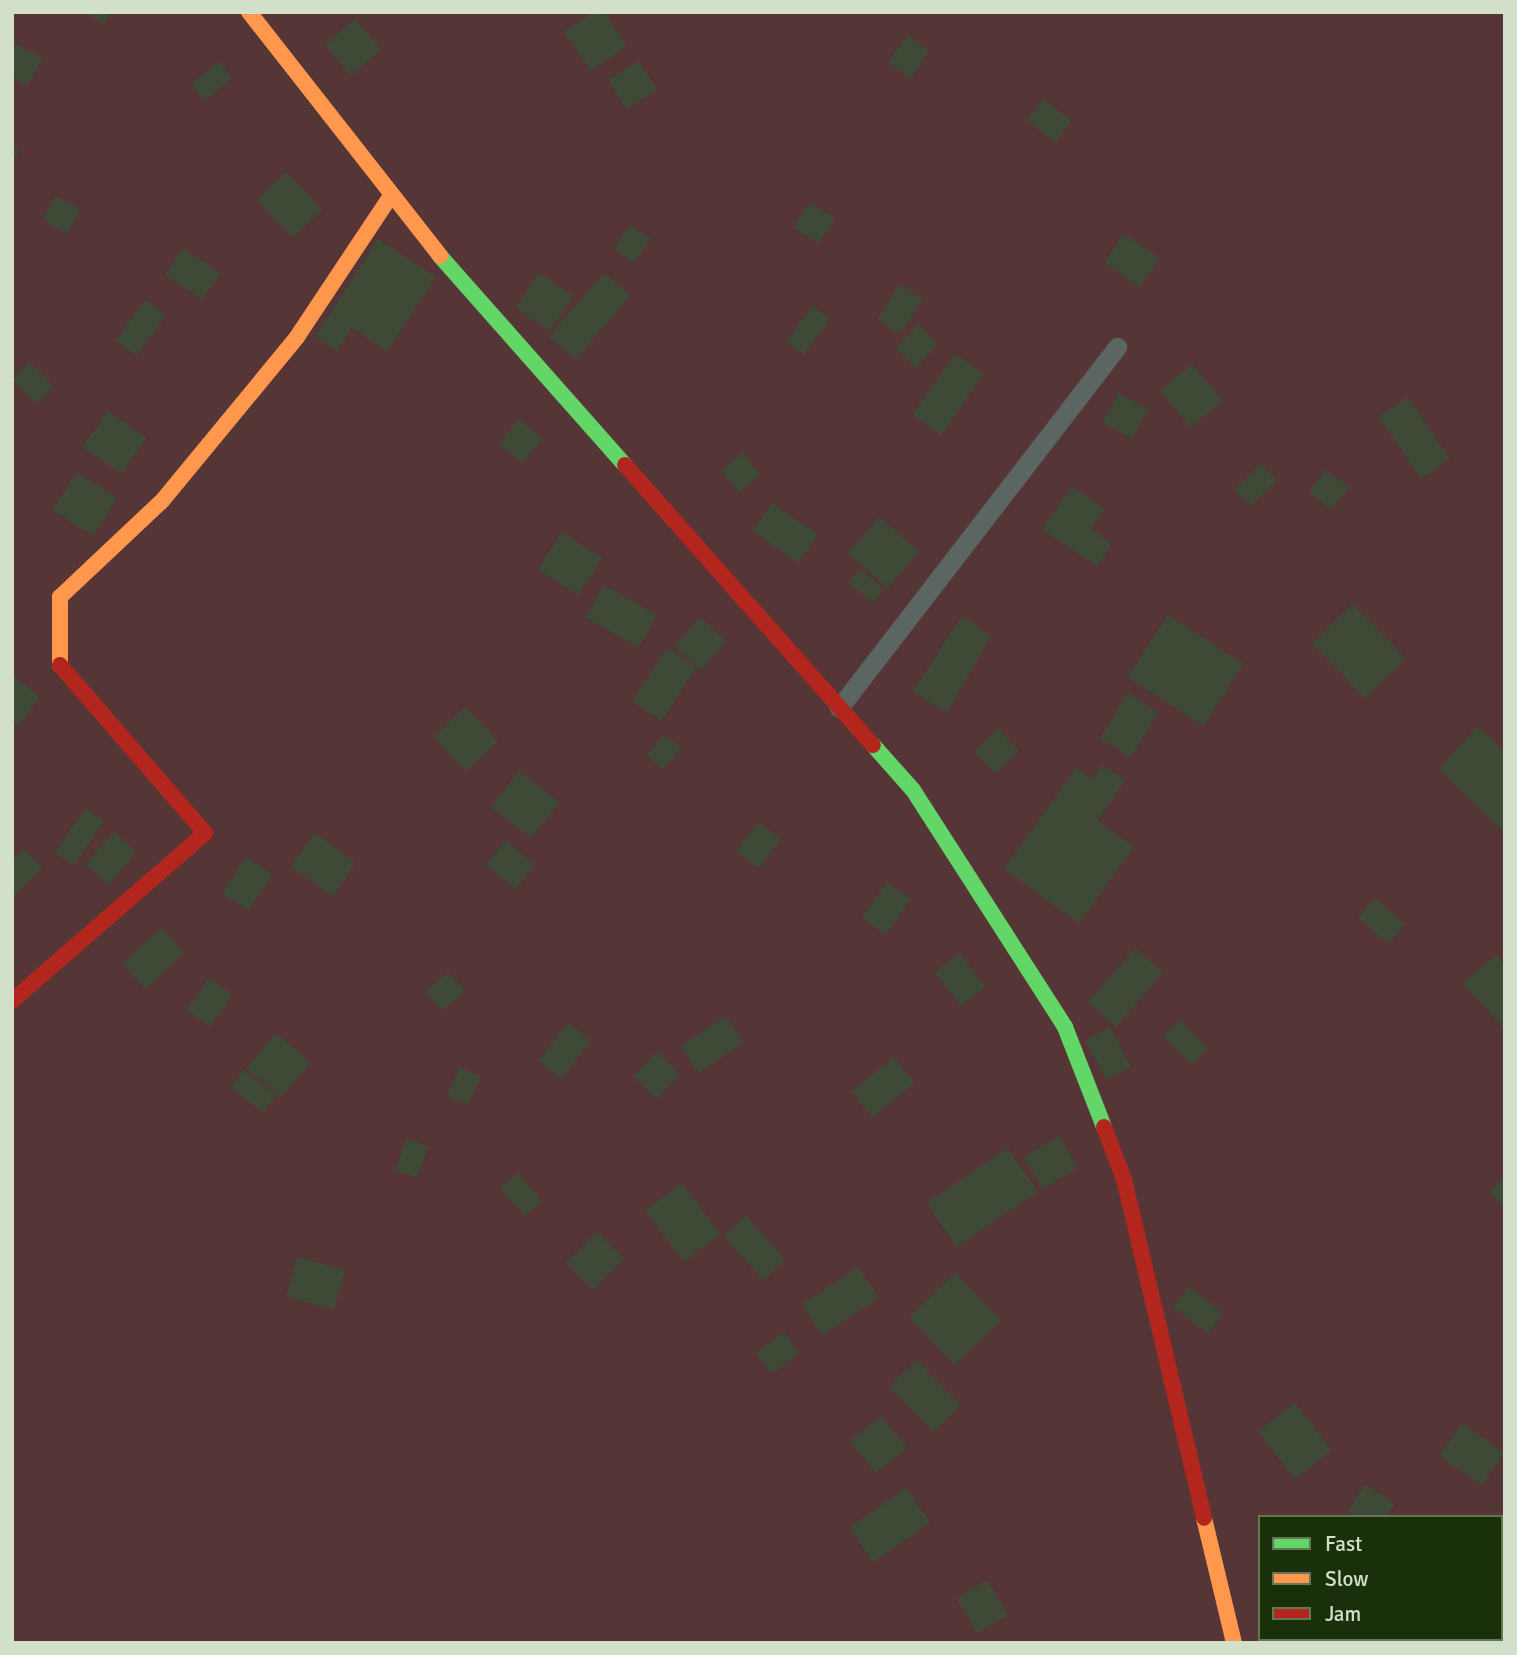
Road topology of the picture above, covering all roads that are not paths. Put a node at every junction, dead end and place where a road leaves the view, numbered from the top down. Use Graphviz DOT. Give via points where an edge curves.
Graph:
graph roads {
  1 [pos="249,12"];
  2 [pos="390,197"];
  3 [pos="1117,348"];
  4 [pos="839,708"];
  5 [pos="12,1001"];
  6 [pos="1234,1643"];
  1 -- 2 [label="street"];
  2 -- 4 [label="street"];
  2 -- 5 [label="street" via="297,337 179,481 60,597 60,672 205,833"];
  3 -- 4 [label="lane"];
  4 -- 6 [label="street" via="914,790 1065,1027 1124,1180"];
}
